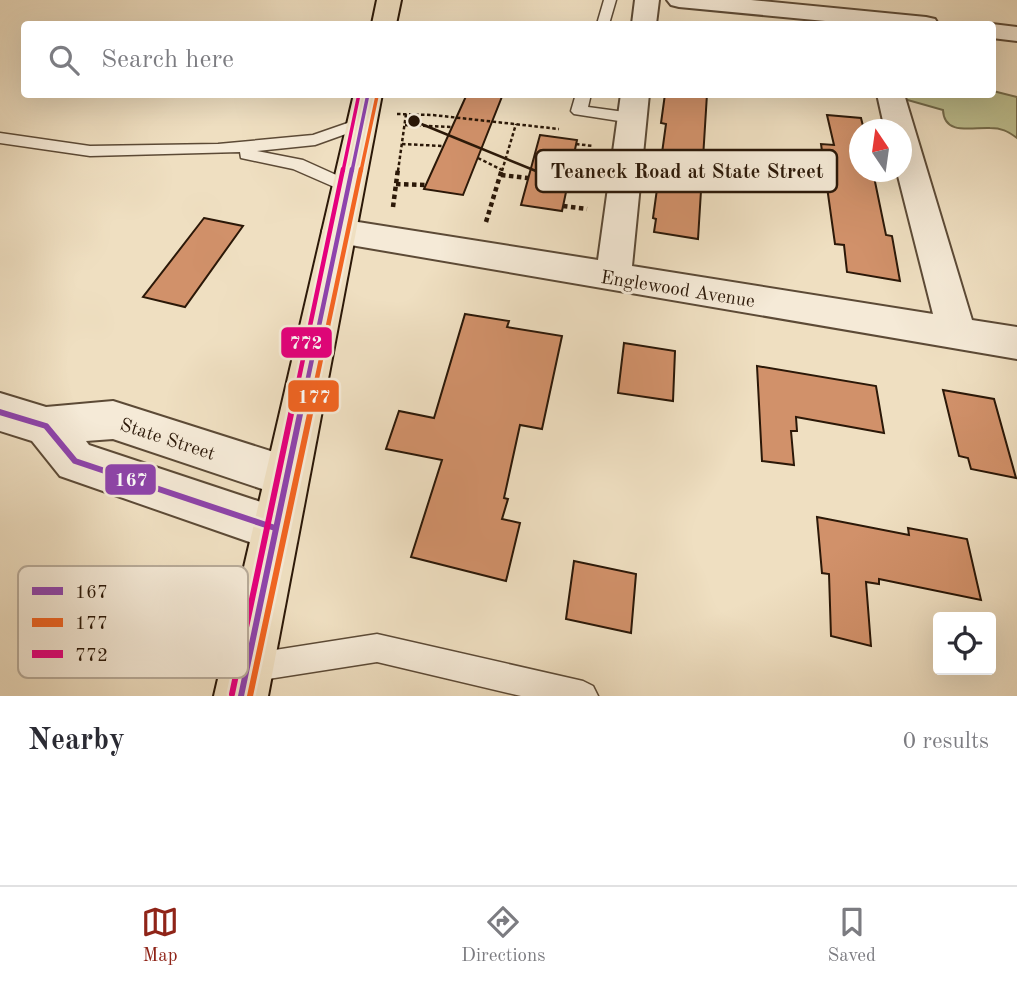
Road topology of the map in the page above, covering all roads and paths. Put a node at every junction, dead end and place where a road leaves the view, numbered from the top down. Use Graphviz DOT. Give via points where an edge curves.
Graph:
graph roads {
  1 [pos="389,0"];
  2 [pos="610,0"];
  3 [pos="647,0"];
  4 [pos="680,0"];
  5 [pos="385,21"];
  6 [pos="604,21"];
  7 [pos="644,21"];
  8 [pos="860,21"];
  9 [pos="996,31"];
  10 [pos="1017,34"];
  11 [pos="583,98"];
  12 [pos="891,98"];
  13 [pos="365,111"];
  14 [pos="407,114"];
  15 [pos="897,119"];
  16 [pos="516,124"];
  17 [pos="625,124"];
  18 [pos="405,125"];
  19 [pos="452,127"];
  20 [pos="0,138"];
  21 [pos="402,144"];
  22 [pos="576,144"];
  23 [pos="443,146"];
  24 [pos="218,149"];
  25 [pos="478,158"];
  26 [pos="502,172"];
  27 [pos="912,175"];
  28 [pos="528,178"];
  29 [pos="396,184"];
  30 [pos="568,184"];
  31 [pos="426,186"];
  32 [pos="348,187"];
  33 [pos="595,188"];
  34 [pos="563,206"];
  35 [pos="392,209"];
  36 [pos="590,209"];
  37 [pos="485,224"];
  38 [pos="339,231"];
  39 [pos="613,277"];
  40 [pos="957,333"];
  41 [pos="1017,343"];
  42 [pos="0,412"];
  43 [pos="46,426"];
  44 [pos="286,476"];
  45 [pos="275,528"];
  46 [pos="248,662"];
  47 [pos="244,682"];
  48 [pos="583,696"];
  1 -- 5 [label="main road"];
  2 -- 6 [label="lane"];
  3 -- 7 [label="street"];
  4 -- 8 [label="street"];
  9 -- 10 [label="street"];
  11 -- 17 [label="lane" via="579,111"];
  12 -- 15 [label="street"];
  13 -- 14 [label="path"];
  13 -- 24 [label="lane" via="315,140"];
  13 -- 32 [label="main road"];
  14 -- 16 [label="path"];
  14 -- 18 [label="path"];
  16 -- 17 [label="path"];
  16 -- 26 [label="path"];
  17 -- 22 [label="path"];
  17 -- 39 [label="street"];
  18 -- 19 [label="path"];
  18 -- 21 [label="path"];
  20 -- 24 [label="lane" via="90,151"];
  21 -- 23 [label="path"];
  21 -- 29 [label="path"];
  24 -- 32 [label="lane" via="297,164"];
  25 -- 26 [label="path"];
  26 -- 28 [label="path"];
  26 -- 37 [label="path"];
  27 -- 40 [label="street"];
  29 -- 31 [label="path"];
  29 -- 35 [label="path"];
  30 -- 33 [label="path"];
  32 -- 38 [label="main road"];
  34 -- 36 [label="path"];
  38 -- 39 [label="street, Englewood Avenue"];
  38 -- 44 [label="main road"];
  39 -- 40 [label="street, Englewood Avenue"];
  40 -- 41 [label="street, Englewood Avenue"];
  42 -- 43 [label="street, State Street"];
  43 -- 44 [label="street, State Street" via="113,420"];
  43 -- 45 [label="street" via="75,461"];
  44 -- 45 [label="main road"];
  45 -- 46 [label="main road"];
  47 -- 48 [label="lane" via="377,648"];
}
